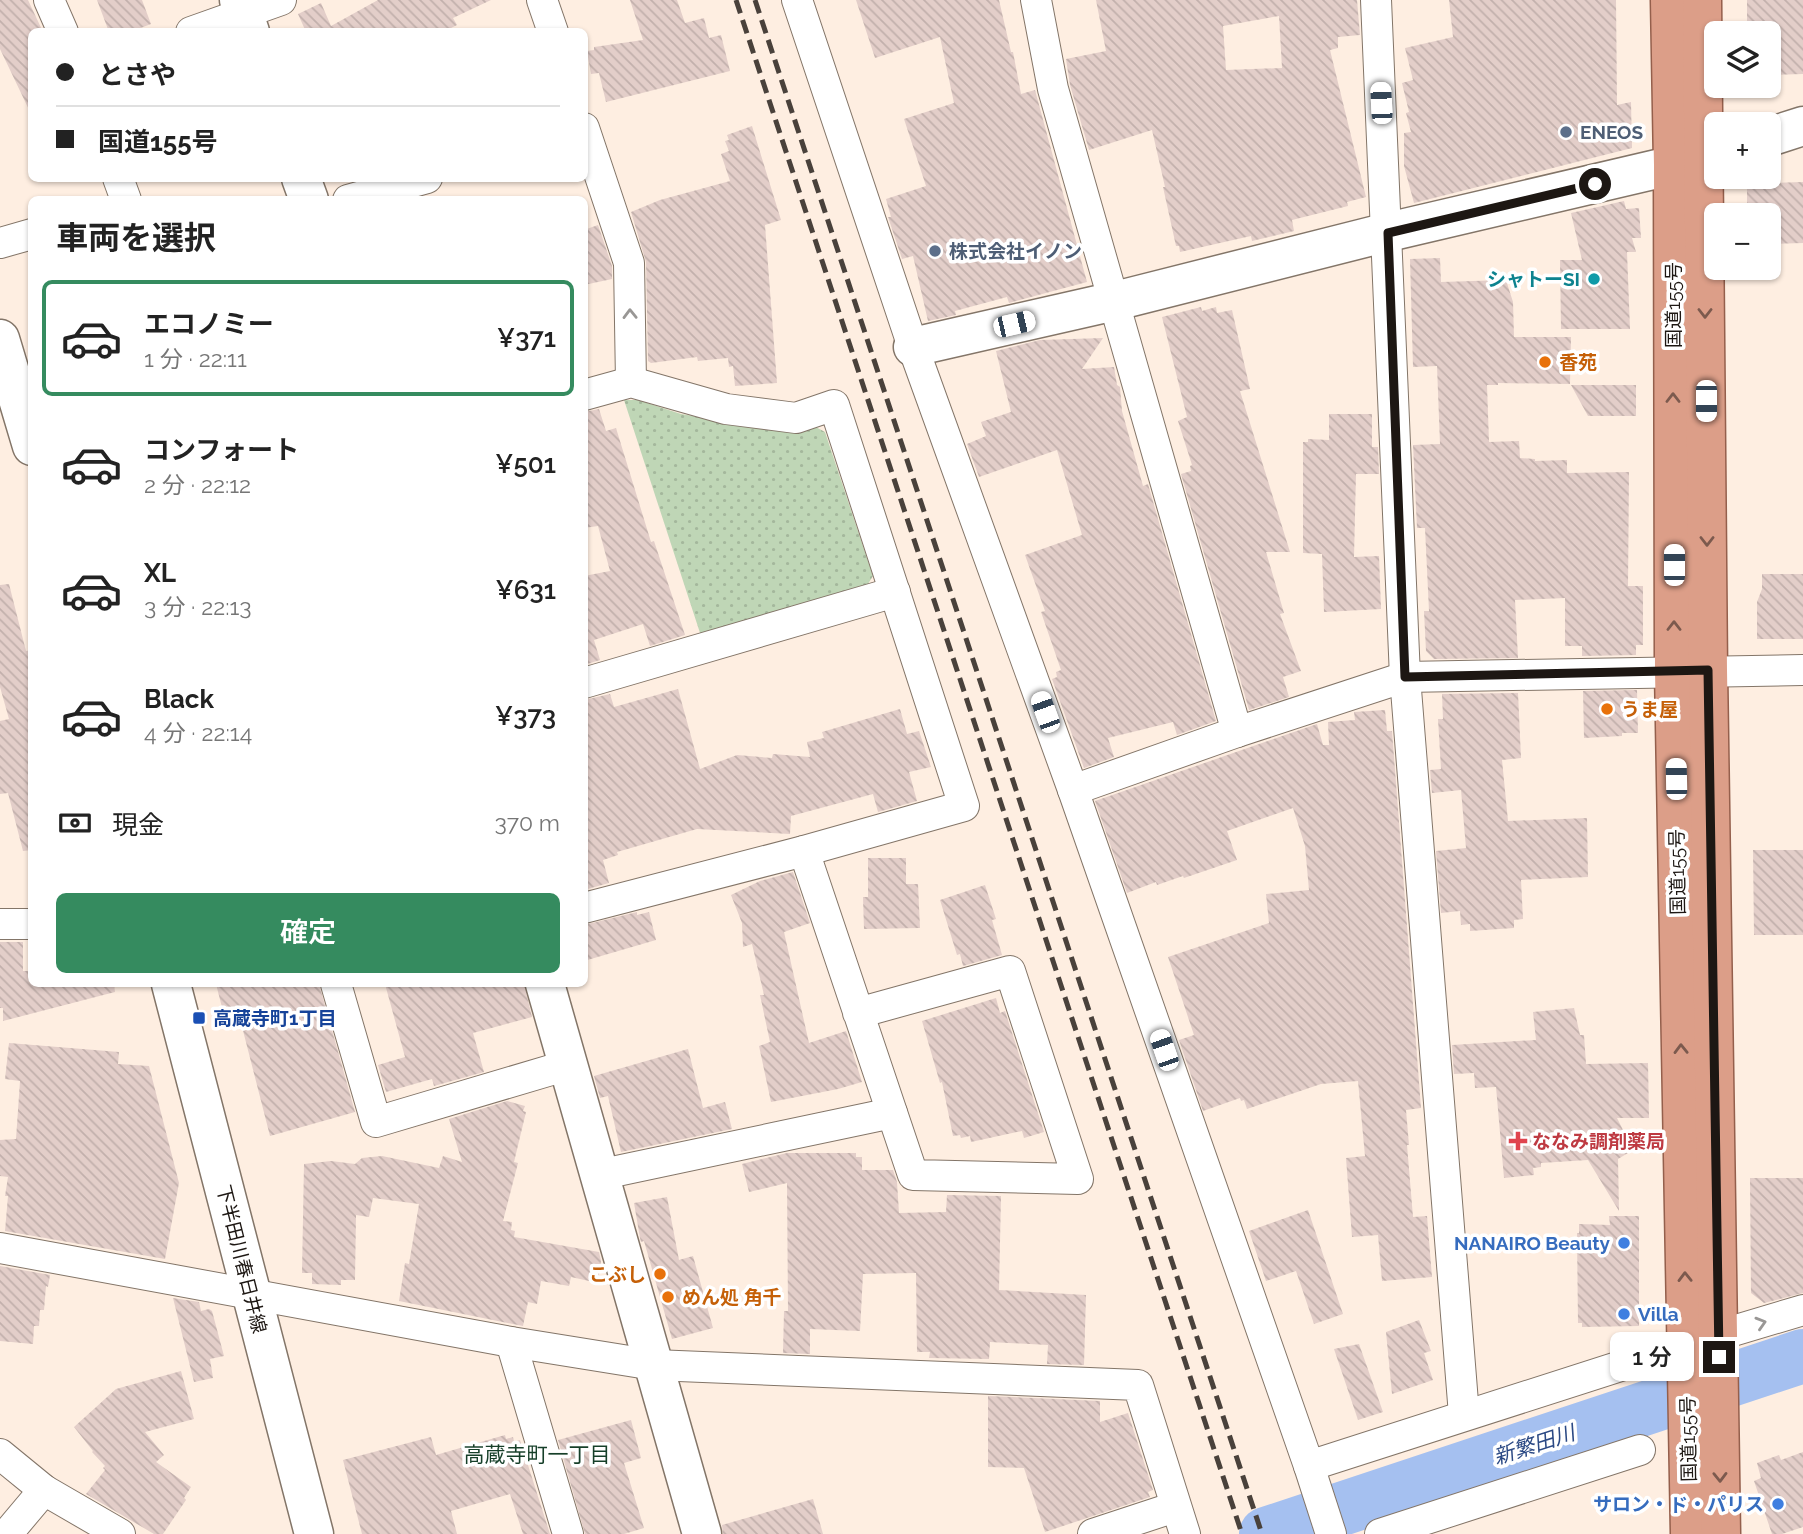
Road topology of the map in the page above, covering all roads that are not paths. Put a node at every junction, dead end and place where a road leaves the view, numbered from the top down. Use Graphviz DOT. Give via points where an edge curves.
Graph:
graph roads {
  1 [pos="48,0"];
  2 [pos="281,0"];
  3 [pos="542,0"];
  4 [pos="797,0"];
  5 [pos="1036,0"];
  6 [pos="1376,0"];
  7 [pos="1670,0"];
  8 [pos="1702,0"];
  9 [pos="244,15"];
  10 [pos="60,28"];
  11 [pos="203,28"];
  12 [pos="552,28"];
  13 [pos="1803,126"];
  14 [pos="1781,133"];
  15 [pos="588,142"];
  16 [pos="1698,159"];
  17 [pos="413,182"];
  18 [pos="362,196"];
  19 [pos="1388,233"];
  20 [pos="28,235"];
  21 [pos="0,243"];
  22 [pos="1115,301"];
  23 [pos="0,339"];
  24 [pos="914,348"];
  25 [pos="631,383"];
  26 [pos="588,394"];
  27 [pos="28,433"];
  28 [pos="895,592"];
  29 [pos="1803,670"];
  30 [pos="1691,671"];
  31 [pos="1405,677"];
  32 [pos="588,682"];
  33 [pos="1237,732"];
  34 [pos="1073,790"];
  35 [pos="804,851"];
  36 [pos="588,907"];
  37 [pos="0,924"];
  38 [pos="28,924"];
  39 [pos="172,987"];
  40 [pos="336,987"];
  41 [pos="546,987"];
  42 [pos="858,1013"];
  43 [pos="568,1065"];
  44 [pos="892,1113"];
  45 [pos="598,1175"];
  46 [pos="0,1248"];
  47 [pos="251,1294"];
  48 [pos="1803,1310"];
  49 [pos="1702,1341"];
  50 [pos="511,1342"];
  51 [pos="654,1365"];
  52 [pos="1464,1415"];
  53 [pos="1703,1423"];
  54 [pos="1640,1450"];
  55 [pos="1,1452"];
  56 [pos="1310,1466"];
  57 [pos="44,1490"];
  58 [pos="1180,1521"];
  59 [pos="7,1534"];
  60 [pos="120,1534"];
  61 [pos="314,1534"];
  62 [pos="568,1534"];
  63 [pos="702,1534"];
  64 [pos="1093,1534"];
  65 [pos="1331,1534"];
  66 [pos="1380,1534"];
  67 [pos="1689,1534"];
  68 [pos="1721,1534"];
  1 -- 10 [label="street"];
  2 -- 9 [label="street"];
  3 -- 12 [label="street"];
  4 -- 24 [label="street"];
  5 -- 22 [label="street" via="1053,89"];
  6 -- 19 [label="street"];
  7 -- 16 [label="highway, 国道155号"];
  8 -- 16 [label="highway, 国道155号"];
  9 -- 11 [label="street"];
  13 -- 14 [label="street"];
  25 -- 15 [label="street, one-way" via="629,263"];
  16 -- 19 [label="street"];
  16 -- 30 [label="highway, 国道155号"];
  17 -- 18 [label="street"];
  19 -- 22 [label="street"];
  19 -- 31 [label="street"];
  20 -- 21 [label="street"];
  22 -- 24 [label="street"];
  22 -- 33 [label="street"];
  23 -- 27 [label="street"];
  24 -- 34 [label="street"];
  25 -- 26 [label="street"];
  25 -- 28 [label="street" via="726,409 796,418 834,405"];
  28 -- 32 [label="street"];
  28 -- 35 [label="street" via="964,806"];
  29 -- 30 [label="street"];
  30 -- 31 [label="street"];
  30 -- 49 [label="highway, 国道155号"];
  31 -- 33 [label="street"];
  31 -- 52 [label="street"];
  33 -- 34 [label="street"];
  34 -- 56 [label="street"];
  35 -- 36 [label="street"];
  35 -- 42 [label="street"];
  37 -- 38 [label="street"];
  39 -- 47 [label="street, 下半田川春日井線"];
  40 -- 43 [label="street" via="376,1122"];
  41 -- 43 [label="street"];
  42 -- 44 [label="street"];
  42 -- 44 [label="street" via="1010,971 1078,1179 913,1175"];
  43 -- 45 [label="street"];
  44 -- 45 [label="street"];
  45 -- 51 [label="street"];
  46 -- 47 [label="street"];
  47 -- 50 [label="street"];
  47 -- 61 [label="street, 下半田川春日井線"];
  49 -- 48 [label="street, one-way"];
  49 -- 52 [label="street"];
  49 -- 53 [label="highway, 国道155号"];
  50 -- 51 [label="street"];
  50 -- 62 [label="street"];
  51 -- 58 [label="street" via="1138,1385"];
  51 -- 63 [label="street"];
  52 -- 56 [label="street"];
  53 -- 67 [label="highway, 国道155号"];
  53 -- 68 [label="highway, 国道155号, one-way"];
  54 -- 66 [label="street"];
  55 -- 57 [label="street"];
  56 -- 65 [label="street"];
  57 -- 59 [label="street"];
  57 -- 60 [label="street"];
  58 -- 64 [label="street"];
}
